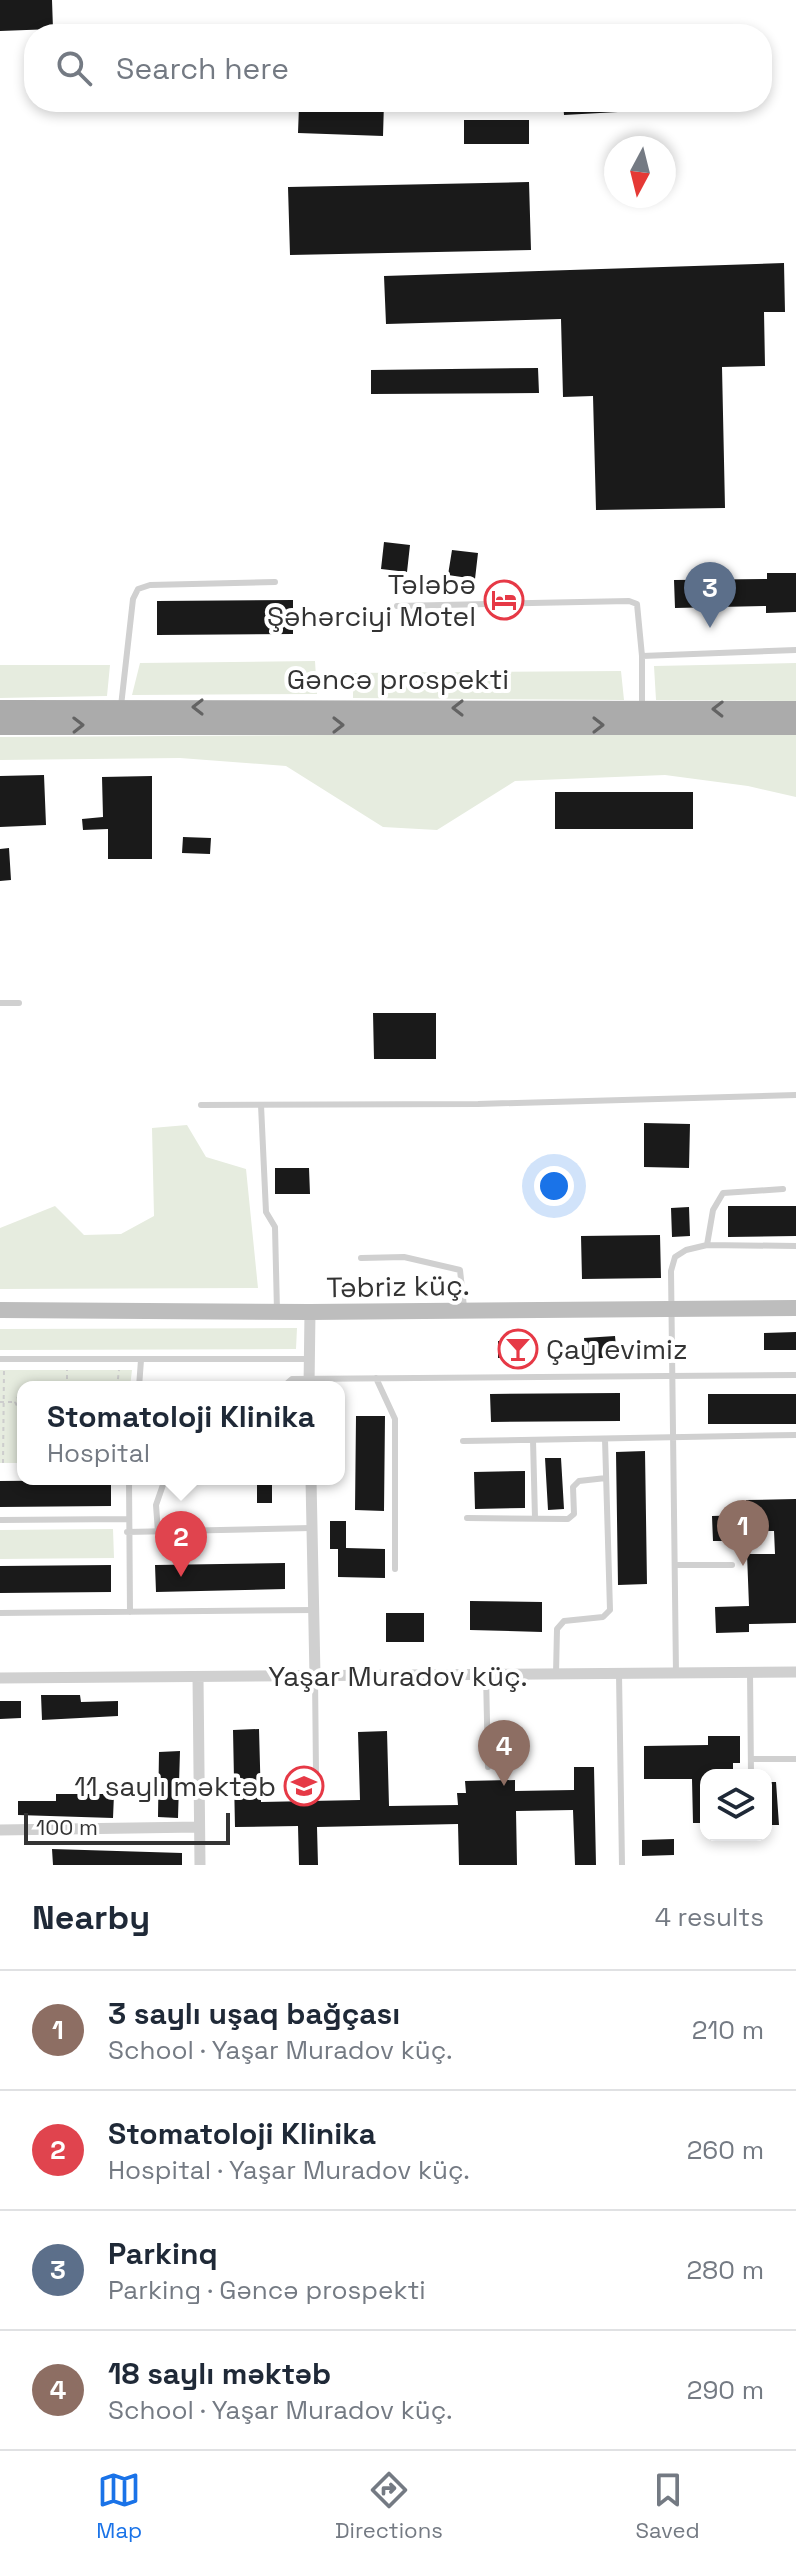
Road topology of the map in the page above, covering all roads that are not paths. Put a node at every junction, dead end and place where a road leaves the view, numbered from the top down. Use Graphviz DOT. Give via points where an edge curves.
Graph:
graph roads {
  1 [pos="275,582"];
  2 [pos="397,606"];
  3 [pos="796,650"];
  4 [pos="642,656"];
  5 [pos="121,706"];
  6 [pos="0,709"];
  7 [pos="796,710"];
  8 [pos="642,717"];
  9 [pos="0,726"];
  10 [pos="796,726"];
  11 [pos="0,1003"];
  12 [pos="19,1003"];
  13 [pos="796,1095"];
  14 [pos="201,1105"];
  15 [pos="261,1105"];
  16 [pos="783,1189"];
  17 [pos="707,1245"];
  18 [pos="796,1246"];
  19 [pos="361,1258"];
  20 [pos="672,1308"];
  21 [pos="796,1308"];
  22 [pos="0,1310"];
  23 [pos="464,1311"];
  24 [pos="277,1312"];
  25 [pos="310,1312"];
  26 [pos="0,1359"];
  27 [pos="309,1359"];
  28 [pos="141,1360"];
  29 [pos="796,1375"];
  30 [pos="674,1376"];
  31 [pos="376,1378"];
  32 [pos="139,1381"];
  33 [pos="309,1381"];
  34 [pos="336,1381"];
  35 [pos="796,1435"];
  36 [pos="675,1437"];
  37 [pos="605,1439"];
  38 [pos="533,1440"];
  39 [pos="463,1441"];
  40 [pos="606,1478"];
  41 [pos="129,1485"];
  42 [pos="163,1485"];
  43 [pos="311,1485"];
  44 [pos="467,1518"];
  45 [pos="535,1518"];
  46 [pos="127,1519"];
  47 [pos="0,1520"];
  48 [pos="312,1528"];
  49 [pos="127,1532"];
  50 [pos="158,1532"];
  51 [pos="676,1565"];
  52 [pos="732,1565"];
  53 [pos="395,1569"];
  54 [pos="314,1610"];
  55 [pos="130,1612"];
  56 [pos="0,1613"];
  57 [pos="750,1672"];
  58 [pos="796,1672"];
  59 [pos="676,1673"];
  60 [pos="619,1674"];
  61 [pos="486,1675"];
  62 [pos="556,1675"];
  63 [pos="315,1676"];
  64 [pos="198,1677"];
  65 [pos="0,1678"];
  66 [pos="751,1759"];
  67 [pos="796,1759"];
  68 [pos="488,1767"];
  69 [pos="751,1769"];
  70 [pos="316,1774"];
  71 [pos="199,1827"];
  72 [pos="0,1830"];
  73 [pos="200,1865"];
  74 [pos="622,1865"];
  1 -- 5 [label="lane" via="138,589"];
  2 -- 4 [label="lane" via="629,601 640,613"];
  3 -- 4 [label="lane"];
  4 -- 8 [label="lane"];
  5 -- 6 [label="main road, Gəncə prospekti"];
  8 -- 5 [label="main road, Gəncə prospekti, one-way"];
  7 -- 8 [label="main road, Gəncə prospekti, one-way"];
  9 -- 8 [label="main road, Gəncə prospekti, one-way"];
  8 -- 10 [label="main road, Gəncə prospekti"];
  11 -- 12 [label="lane"];
  13 -- 15 [label="lane"];
  14 -- 15 [label="lane"];
  15 -- 24 [label="lane" via="266,1212 275,1227"];
  16 -- 17 [label="lane" via="723,1193 713,1210"];
  17 -- 18 [label="lane"];
  17 -- 20 [label="lane" via="675,1257"];
  19 -- 23 [label="lane" via="404,1257 460,1270"];
  20 -- 21 [label="main road, Təbriz küç."];
  20 -- 23 [label="main road, Təbriz küç."];
  20 -- 30 [label="lane"];
  22 -- 24 [label="main road, Təbriz küç."];
  23 -- 25 [label="main road, Təbriz küç."];
  24 -- 25 [label="main road, Təbriz küç."];
  25 -- 27 [label="street"];
  26 -- 28 [label="lane"];
  27 -- 28 [label="lane"];
  27 -- 33 [label="street"];
  28 -- 32 [label="lane"];
  29 -- 30 [label="lane"];
  30 -- 31 [label="lane"];
  30 -- 36 [label="lane"];
  31 -- 34 [label="lane"];
  31 -- 53 [label="lane" via="395,1419"];
  35 -- 36 [label="lane"];
  36 -- 37 [label="lane"];
  36 -- 51 [label="lane"];
  37 -- 38 [label="lane"];
  37 -- 40 [label="lane"];
  38 -- 39 [label="lane"];
  38 -- 45 [label="lane"];
  40 -- 45 [label="lane" via="579,1481 573,1487 574,1514 568,1519"];
  40 -- 62 [label="lane" via="610,1610 603,1617 564,1621 557,1629"];
  41 -- 46 [label="lane"];
  42 -- 50 [label="lane" via="156,1505"];
  43 -- 48 [label="street"];
  44 -- 45 [label="lane"];
  46 -- 47 [label="lane"];
  46 -- 49 [label="lane"];
  48 -- 50 [label="lane"];
  48 -- 54 [label="street"];
  49 -- 50 [label="lane"];
  49 -- 55 [label="lane"];
  51 -- 52 [label="lane"];
  51 -- 59 [label="lane"];
  54 -- 55 [label="lane"];
  54 -- 63 [label="street"];
  55 -- 56 [label="lane"];
  57 -- 58 [label="street, Yaşar Muradov küç."];
  57 -- 59 [label="street, Yaşar Muradov küç."];
  57 -- 66 [label="lane"];
  59 -- 60 [label="street, Yaşar Muradov küç."];
  60 -- 62 [label="street, Yaşar Muradov küç."];
  60 -- 74 [label="lane"];
  61 -- 62 [label="street, Yaşar Muradov küç."];
  61 -- 63 [label="street, Yaşar Muradov küç."];
  61 -- 68 [label="lane"];
  63 -- 64 [label="street, Yaşar Muradov küç."];
  63 -- 70 [label="lane"];
  64 -- 65 [label="street, Yaşar Muradov küç."];
  64 -- 71 [label="street"];
  66 -- 67 [label="lane"];
  66 -- 69 [label="lane"];
  71 -- 72 [label="street"];
  71 -- 73 [label="street"];
}
